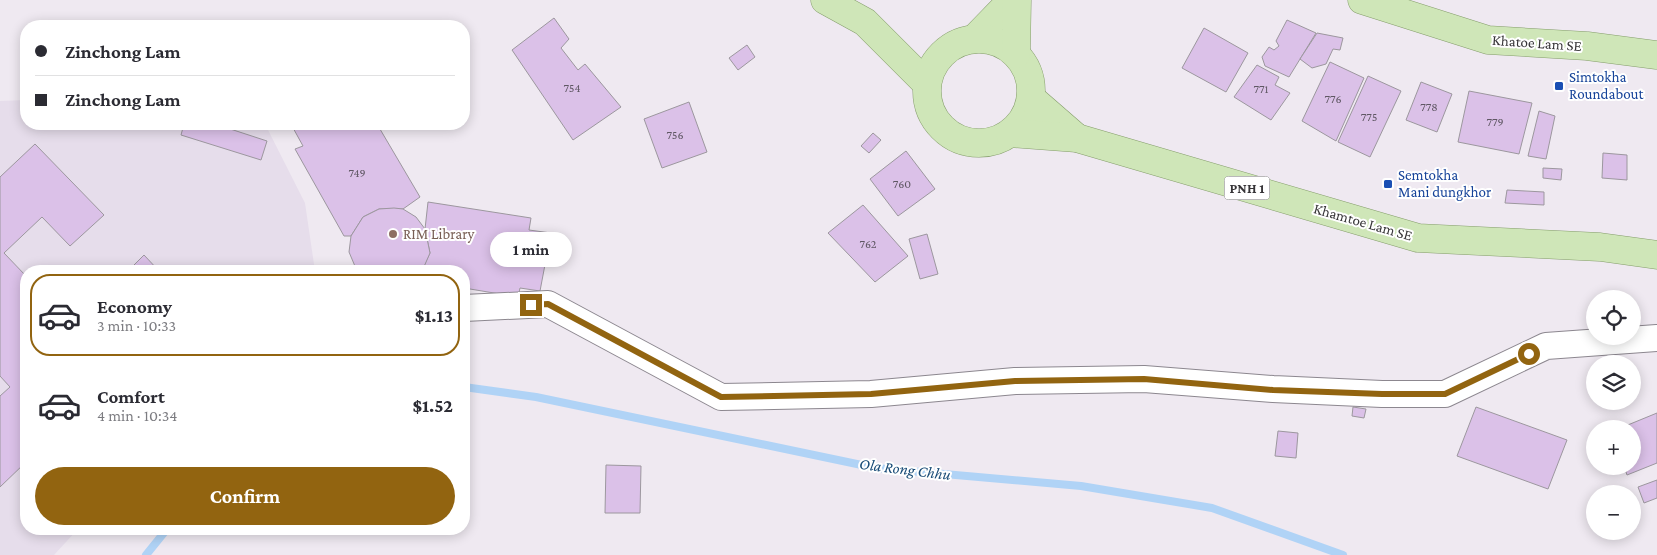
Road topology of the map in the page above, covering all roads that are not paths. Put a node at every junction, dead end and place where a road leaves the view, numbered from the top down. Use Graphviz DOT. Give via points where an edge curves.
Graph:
graph roads {
  1 [pos="826,0"];
  2 [pos="1012,0"];
  3 [pos="1017,0"];
  4 [pos="1362,0"];
  5 [pos="974,39"];
  6 [pos="885,43"];
  7 [pos="942,54"];
  8 [pos="1016,54"];
  9 [pos="1657,55"];
  10 [pos="927,84"];
  11 [pos="1031,98"];
  12 [pos="1010,133"];
  13 [pos="1077,138"];
  14 [pos="1657,255"];
  15 [pos="470,308"];
  16 [pos="1657,338"];
  1 -- 6 [label="main road" via="865,22"];
  2 -- 5 [label="main road"];
  3 -- 8 [label="main road"];
  4 -- 9 [label="main road, Khatoe Lam SE" via="1488,40 1587,46"];
  5 -- 7 [label="main road"];
  5 -- 8 [label="main road" via="996,42"];
  6 -- 7 [label="main road"];
  6 -- 10 [label="main road"];
  7 -- 10 [label="main road" via="932,68"];
  8 -- 11 [label="main road" via="1025,67"];
  10 -- 12 [label="main road" via="930,111 937,123 952,136 985,144"];
  11 -- 12 [label="main road" via="1020,123"];
  11 -- 13 [label="main road, Khamtoe Lam SE / PNH 1"];
  12 -- 13 [label="main road, Khamtoe Lam SE / PNH 1"];
  13 -- 14 [label="main road, Khamtoe Lam SE / PNH 1" via="1418,238 1600,247"];
  15 -- 16 [label="lane" via="548,304 721,397 871,394 1015,381 1144,379 1273,390 1445,394 1546,346"];
}
